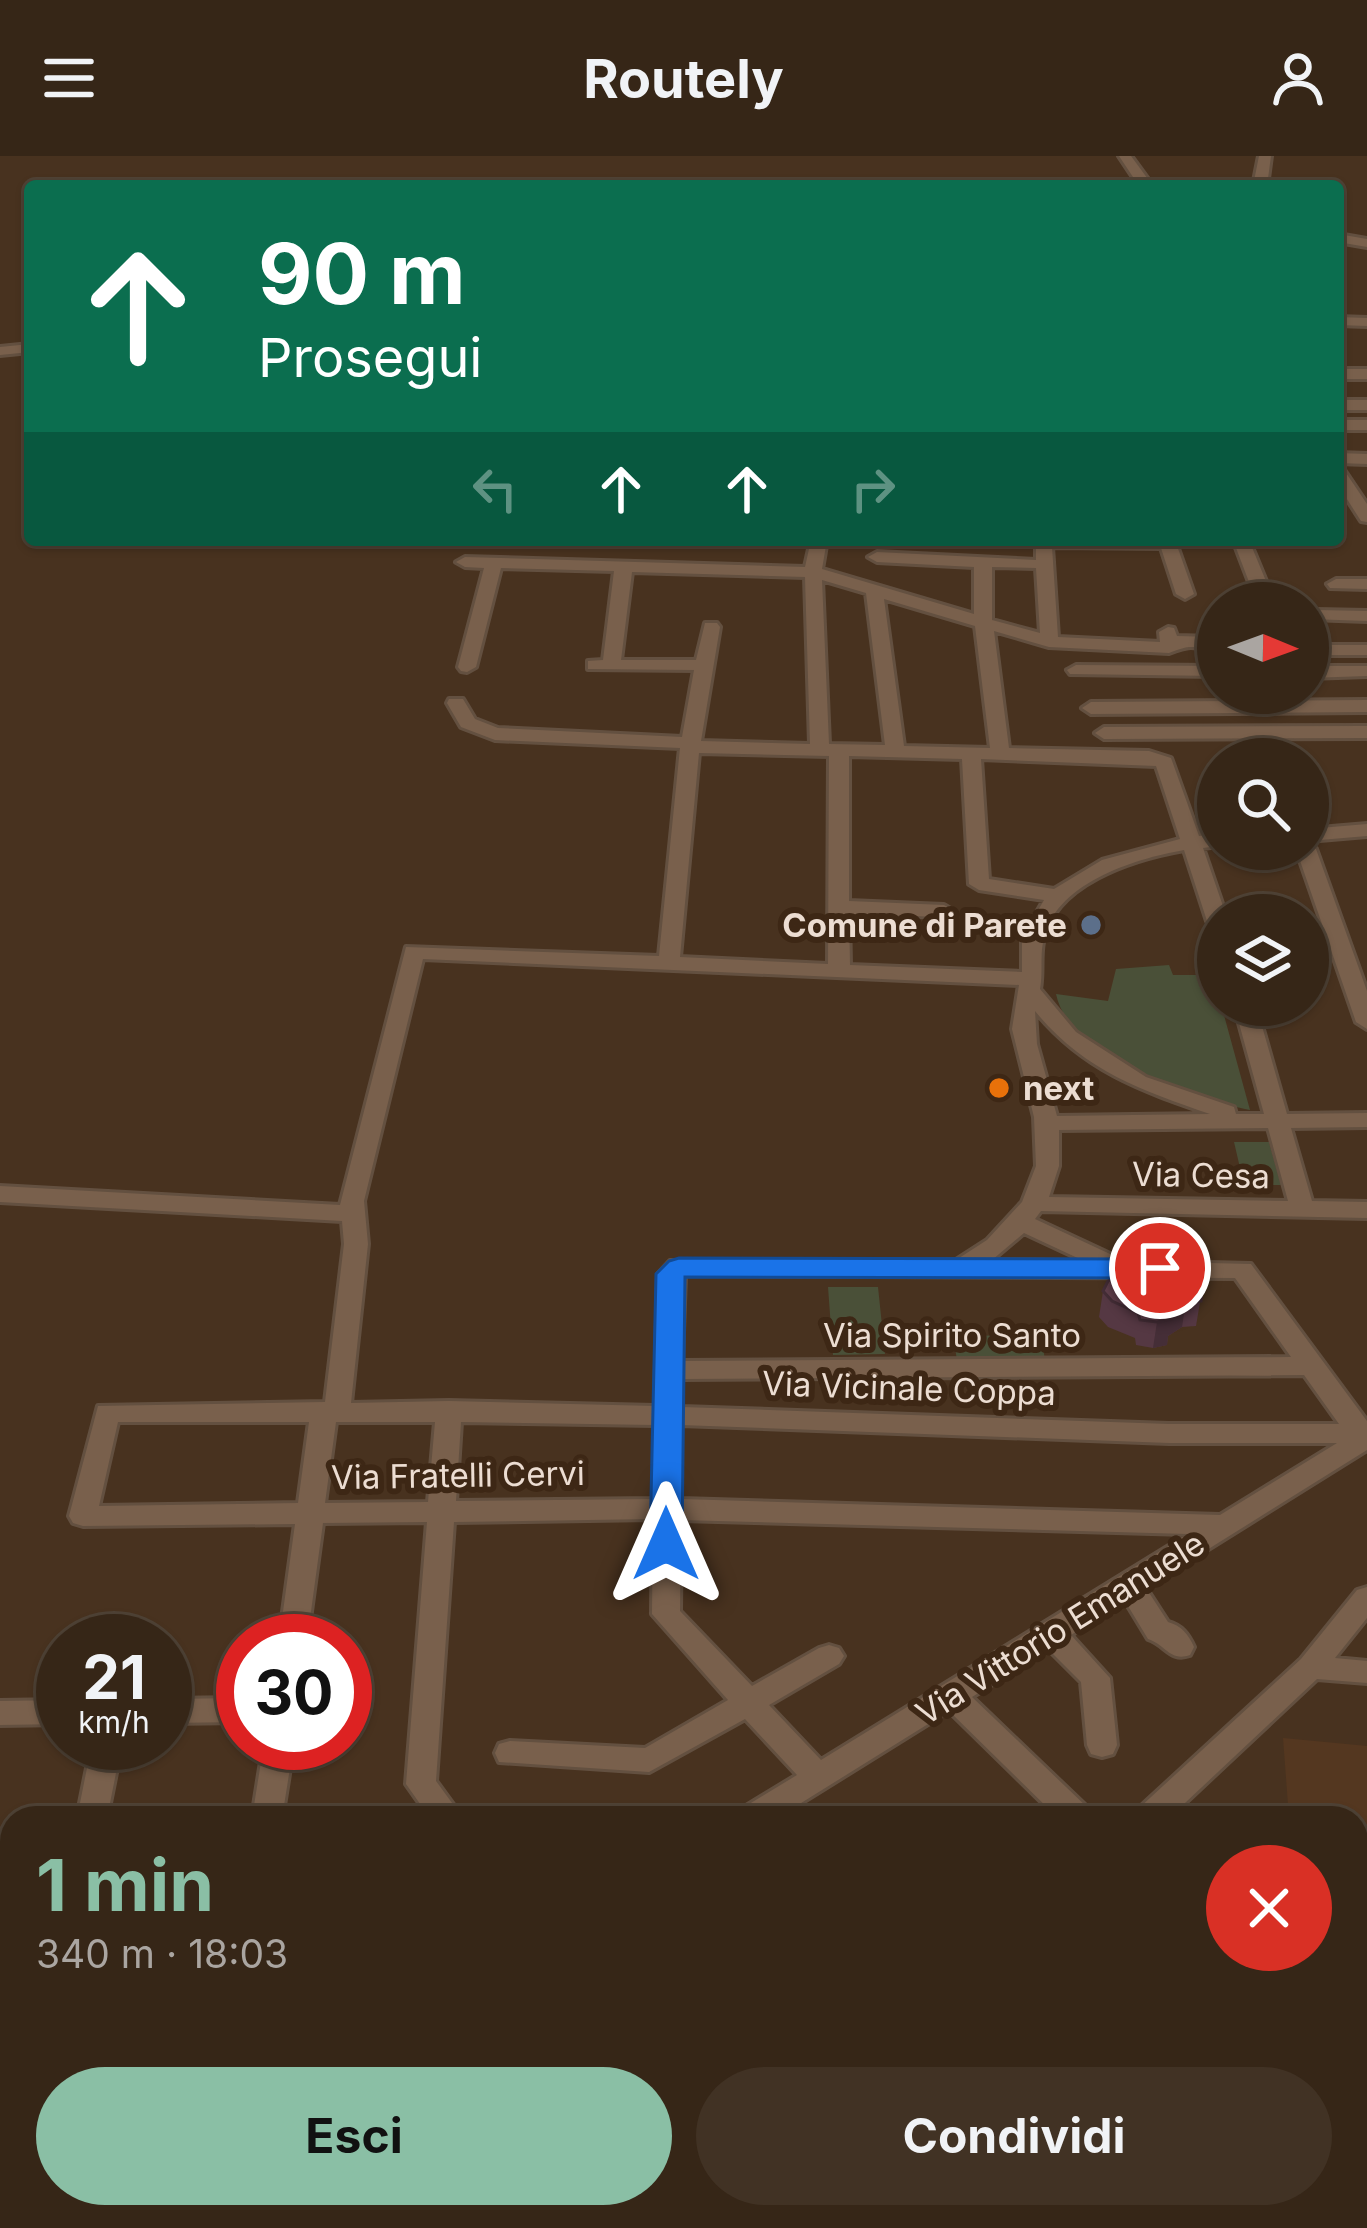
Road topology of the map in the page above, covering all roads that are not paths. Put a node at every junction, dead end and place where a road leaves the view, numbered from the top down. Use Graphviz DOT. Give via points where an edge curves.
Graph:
graph roads {
  1 [pos="1352,491"];
  2 [pos="1367,517"];
  3 [pos="817,546"];
  4 [pos="1043,546"];
  5 [pos="1168,546"];
  6 [pos="1243,546"];
  7 [pos="877,557"];
  8 [pos="465,562"];
  9 [pos="983,562"];
  10 [pos="494,563"];
  11 [pos="624,564"];
  12 [pos="1031,564"];
  13 [pos="813,572"];
  14 [pos="1258,582"];
  15 [pos="1336,584"];
  16 [pos="1367,584"];
  17 [pos="874,589"];
  18 [pos="1185,594"];
  19 [pos="1329,615"];
  20 [pos="1367,616"];
  21 [pos="983,621"];
  22 [pos="711,627"];
  23 [pos="1197,640"];
  24 [pos="1049,642"];
  25 [pos="1329,650"];
  26 [pos="1367,650"];
  27 [pos="473,665"];
  28 [pos="706,665"];
  29 [pos="1076,670"];
  30 [pos="1197,671"];
  31 [pos="1367,671"];
  32 [pos="1329,672"];
  33 [pos="456,703"];
  34 [pos="1367,706"];
  35 [pos="1090,708"];
  36 [pos="1367,732"];
  37 [pos="1103,733"];
  38 [pos="691,745"];
  39 [pos="830,750"];
  40 [pos="895,751"];
  41 [pos="970,752"];
  42 [pos="1000,752"];
  43 [pos="1128,754"];
  44 [pos="1367,830"];
  45 [pos="1329,833"];
  46 [pos="1197,842"];
  47 [pos="1190,843"];
  48 [pos="1313,870"];
  49 [pos="1208,894"];
  50 [pos="1063,896"];
  51 [pos="839,907"];
  52 [pos="944,911"];
  53 [pos="668,959"];
  54 [pos="839,970"];
  55 [pos="1029,984"];
  56 [pos="1367,1022"];
  57 [pos="1250,1026"];
  58 [pos="1245,1118"];
  59 [pos="1275,1120"];
  60 [pos="1367,1120"];
  61 [pos="1044,1123"];
  62 [pos="0,1194"];
  63 [pos="1302,1209"];
  64 [pos="1367,1210"];
  65 [pos="1027,1212"];
  66 [pos="352,1214"];
  67 [pos="963,1267"];
  68 [pos="1118,1268"];
  69 [pos="1310,1366"];
  70 [pos="666,1370"];
  71 [pos="449,1410"];
  72 [pos="330,1411"];
  73 [pos="106,1413"];
  74 [pos="665,1416"];
  75 [pos="1367,1436"];
  76 [pos="666,1509"];
  77 [pos="441,1512"];
  78 [pos="310,1513"];
  79 [pos="1226,1525"];
  80 [pos="1128,1583"];
  81 [pos="1367,1598"];
  82 [pos="297,1614"];
  83 [pos="1050,1632"];
  84 [pos="1180,1647"];
  85 [pos="829,1656"];
  86 [pos="1311,1667"];
  87 [pos="1367,1672"];
  88 [pos="951,1695"];
  89 [pos="749,1702"];
  90 [pos="36,1712"];
  91 [pos="0,1713"];
  92 [pos="1102,1745"];
  93 [pos="510,1753"];
  94 [pos="102,1770"];
  95 [pos="274,1770"];
  96 [pos="819,1778"];
  97 [pos="94,1806"];
  98 [pos="269,1806"];
  99 [pos="438,1806"];
  100 [pos="772,1806"];
  101 [pos="1066,1806"];
  102 [pos="1162,1806"];
  1 -- 2 [label="street"];
  3 -- 13 [label="street"];
  4 -- 24 [label="street"];
  5 -- 18 [label="street"];
  6 -- 14 [label="street"];
  7 -- 9 [label="street"];
  8 -- 10 [label="street"];
  9 -- 12 [label="street"];
  9 -- 21 [label="street"];
  10 -- 11 [label="street"];
  10 -- 27 [label="street"];
  11 -- 13 [label="street" via="724,560"];
  11 -- 28 [label="street" via="602,665"];
  13 -- 17 [label="street"];
  13 -- 39 [label="street"];
  15 -- 16 [label="street"];
  17 -- 21 [label="street"];
  17 -- 40 [label="street"];
  19 -- 20 [label="street"];
  21 -- 24 [label="street"];
  21 -- 42 [label="street"];
  22 -- 28 [label="street"];
  23 -- 24 [label="street" via="1174,637 1169,648"];
  24 -- 29 [label="street"];
  25 -- 26 [label="street"];
  28 -- 38 [label="street"];
  29 -- 30 [label="street"];
  29 -- 35 [label="street"];
  31 -- 32 [label="street"];
  33 -- 38 [label="street" via="468,723 494,734"];
  34 -- 35 [label="street"];
  35 -- 37 [label="street"];
  36 -- 37 [label="street"];
  37 -- 43 [label="street"];
  38 -- 39 [label="street"];
  38 -- 53 [label="street"];
  39 -- 40 [label="street"];
  39 -- 51 [label="street"];
  40 -- 41 [label="street"];
  41 -- 42 [label="street"];
  41 -- 50 [label="street" via="979,884"];
  42 -- 43 [label="street"];
  43 -- 47 [label="street" via="1164,762"];
  44 -- 45 [label="street"];
  46 -- 47 [label="street"];
  47 -- 49 [label="street"];
  47 -- 50 [label="street" via="1114,862"];
  48 -- 56 [label="street"];
  50 -- 55 [label="street" via="1033,937"];
  51 -- 52 [label="street"];
  51 -- 54 [label="street"];
  53 -- 54 [label="street"];
  53 -- 66 [label="street" via="653,965 414,952"];
  54 -- 55 [label="street"];
  55 -- 58 [label="street" via="1068,1037 1138,1082"];
  55 -- 61 [label="street" via="1022,1027"];
  57 -- 59 [label="street"];
  58 -- 59 [label="street"];
  58 -- 61 [label="street"];
  59 -- 60 [label="street"];
  59 -- 63 [label="street"];
  61 -- 65 [label="street" via="1046,1168"];
  62 -- 66 [label="street"];
  63 -- 64 [label="street, Via Cesa"];
  63 -- 65 [label="street, Via Cesa"];
  65 -- 67 [label="street" via="1007,1238"];
  65 -- 68 [label="street"];
  66 -- 72 [label="street" via="356,1244"];
  67 -- 68 [label="street"];
  67 -- 70 [label="street" via="679,1267 670,1274"];
  68 -- 69 [label="street" via="1242,1270"];
  69 -- 70 [label="street, Via Spirito Santo"];
  69 -- 75 [label="street"];
  70 -- 74 [label="street"];
  71 -- 72 [label="street, Via Vicinale Coppa"];
  71 -- 74 [label="street, Via Vicinale Coppa"];
  71 -- 77 [label="street"];
  72 -- 73 [label="street, Via Vicinale Coppa"];
  72 -- 78 [label="street"];
  73 -- 78 [label="street, Via Fratelli Cervi" via="83,1516"];
  74 -- 75 [label="street, Via Vicinale Coppa"];
  74 -- 76 [label="street"];
  75 -- 79 [label="street, Via Vittorio Emanuele"];
  76 -- 77 [label="street, Via Fratelli Cervi"];
  76 -- 79 [label="street, Via Fratelli Cervi"];
  76 -- 89 [label="street" via="666,1614"];
  77 -- 78 [label="street, Via Fratelli Cervi"];
  77 -- 99 [label="street" via="421,1784"];
  78 -- 82 [label="street"];
  79 -- 80 [label="street, Via Vittorio Emanuele"];
  80 -- 83 [label="street, Via Vittorio Emanuele"];
  80 -- 84 [label="street" via="1158,1631"];
  81 -- 86 [label="street"];
  83 -- 88 [label="street, Via Vittorio Emanuele"];
  83 -- 92 [label="street" via="1095,1678"];
  85 -- 89 [label="street"];
  86 -- 87 [label="street"];
  86 -- 102 [label="street"];
  88 -- 96 [label="street, Via Vittorio Emanuele"];
  88 -- 101 [label="street"];
  89 -- 93 [label="street" via="649,1760"];
  89 -- 96 [label="street"];
  90 -- 91 [label="street"];
  94 -- 97 [label="street"];
  95 -- 98 [label="street"];
  96 -- 100 [label="street, Via Vittorio Emanuele"];
}
